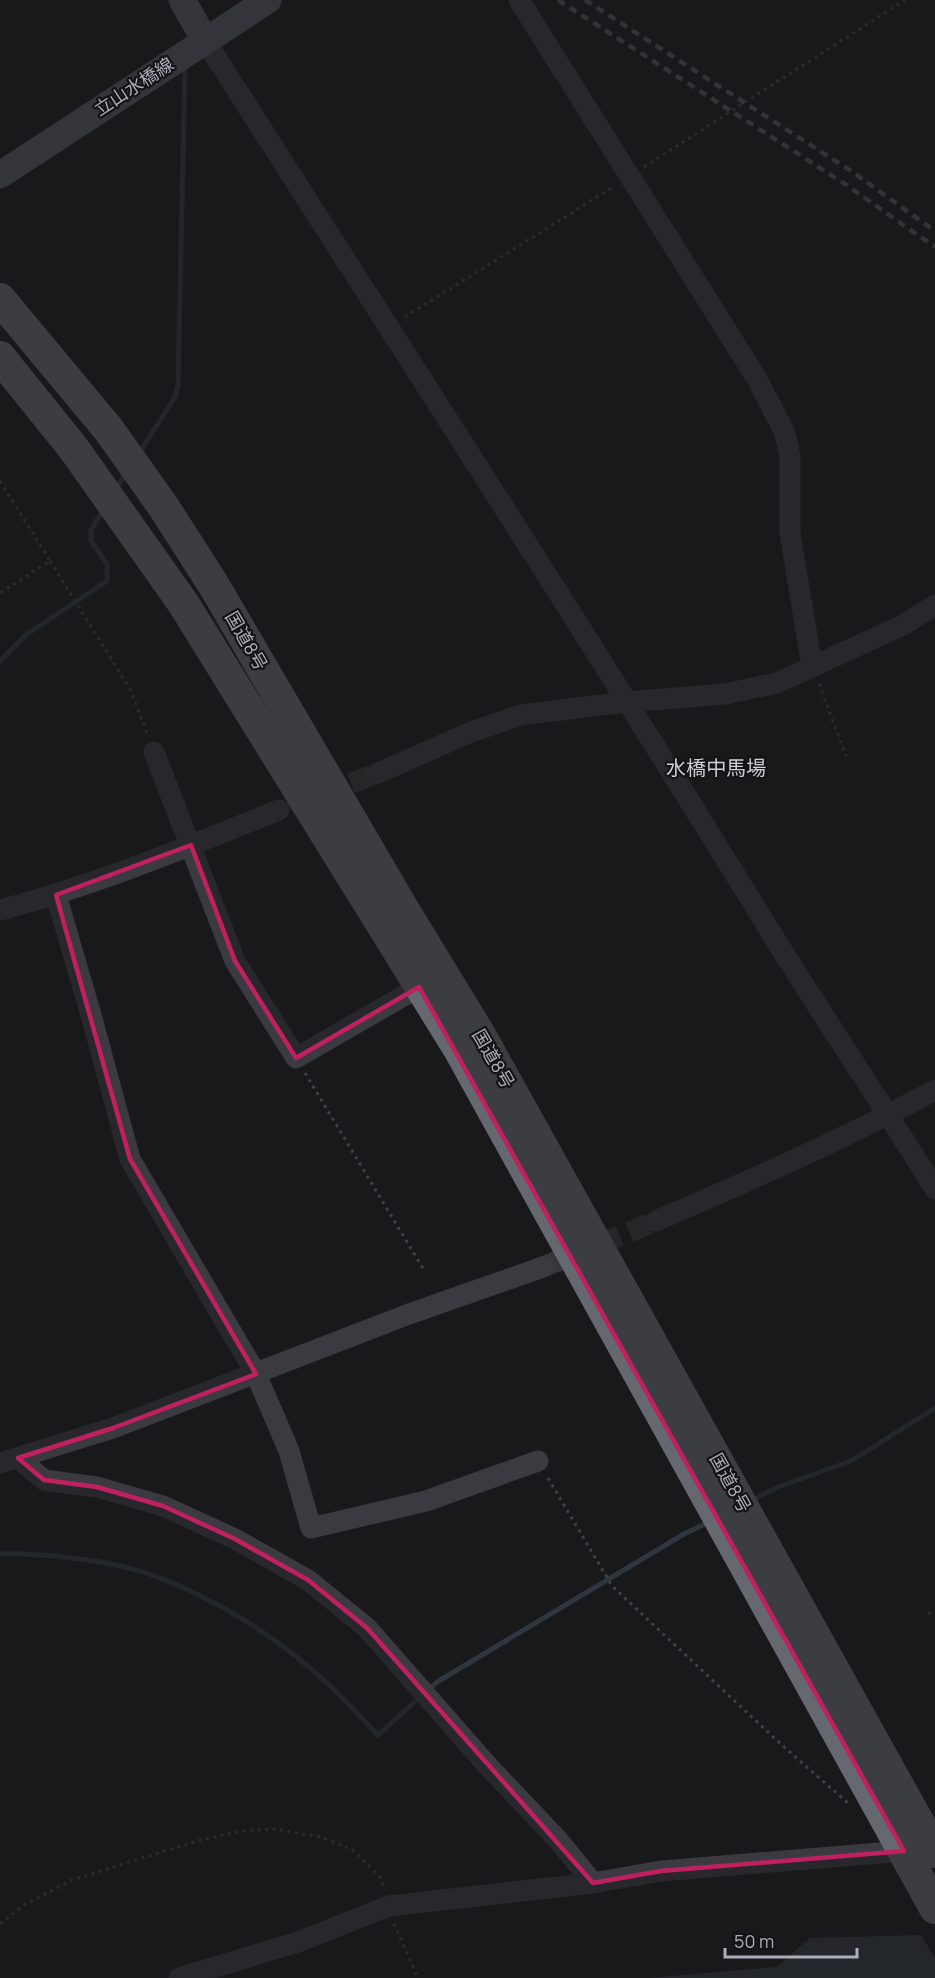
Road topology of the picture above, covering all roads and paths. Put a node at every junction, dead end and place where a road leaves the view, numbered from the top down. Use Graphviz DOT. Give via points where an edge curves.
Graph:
graph roads {
  1 [pos="183,0"];
  2 [pos="268,0"];
  3 [pos="519,0"];
  4 [pos="206,40"];
  5 [pos="0,175"];
  6 [pos="0,299"];
  7 [pos="0,357"];
  8 [pos="0,481"];
  9 [pos="50,561"];
  10 [pos="0,593"];
  11 [pos="935,605"];
  12 [pos="812,666"];
  13 [pos="626,702"];
  14 [pos="154,752"];
  15 [pos="846,756"];
  16 [pos="376,774"];
  17 [pos="279,810"];
  18 [pos="191,846"];
  19 [pos="56,896"];
  20 [pos="0,910"];
  21 [pos="419,987"];
  22 [pos="297,1058"];
  23 [pos="935,1090"];
  24 [pos="889,1115"];
  25 [pos="935,1189"];
  26 [pos="656,1221"];
  27 [pos="543,1267"];
  28 [pos="424,1270"];
  29 [pos="256,1374"];
  30 [pos="9,1461"];
  31 [pos="538,1461"];
  32 [pos="935,1611"];
  33 [pos="928,1614"];
  34 [pos="873,1798"];
  35 [pos="924,1854"];
  36 [pos="593,1883"];
  37 [pos="935,1908"];
  38 [pos="392,1915"];
  39 [pos="0,1924"];
  40 [pos="179,1978"];
  41 [pos="418,1978"];
  1 -- 4 [label="main road"];
  2 -- 4 [label="main road, 立山水橋線"];
  3 -- 12 [label="street" via="757,379 785,433 790,457 790,533"];
  4 -- 5 [label="main road, 立山水橋線"];
  4 -- 13 [label="street"];
  6 -- 35 [label="highway, 国道8号" via="109,430 213,584 480,1035"];
  7 -- 21 [label="highway, 国道8号" via="74,449 183,603"];
  8 -- 9 [label="path"];
  9 -- 10 [label="path"];
  9 -- 14 [label="path" via="130,689"];
  11 -- 12 [label="street" via="903,625"];
  12 -- 13 [label="street" via="777,683 725,694"];
  12 -- 15 [label="path"];
  13 -- 16 [label="street" via="521,715 471,732"];
  13 -- 24 [label="street"];
  14 -- 18 [label="street"];
  17 -- 18 [label="street"];
  18 -- 19 [label="street"];
  18 -- 22 [label="street" via="235,961"];
  19 -- 20 [label="street"];
  19 -- 29 [label="street" via="130,1159"];
  21 -- 22 [label="street"];
  21 -- 34 [label="highway, 国道8号" via="459,1050"];
  22 -- 28 [label="path"];
  23 -- 24 [label="street"];
  24 -- 25 [label="street"];
  24 -- 26 [label="street" via="785,1166"];
  27 -- 29 [label="street"];
  29 -- 30 [label="street" via="113,1428"];
  29 -- 31 [label="street" via="289,1451 310,1528 426,1501"];
  30 -- 36 [label="street" via="44,1480 97,1487 163,1506 235,1539 308,1580 367,1628"];
  31 -- 34 [label="path" via="612,1586 848,1803"];
  32 -- 33 [label="path"];
  34 -- 35 [label="highway, 国道8号"];
  35 -- 36 [label="street" via="661,1871"];
  35 -- 37 [label="highway, 国道8号"];
  36 -- 38 [label="street"];
  38 -- 39 [label="path" via="381,1878 353,1850 321,1837 275,1829 200,1840 72,1880 24,1905"];
  38 -- 40 [label="street"];
  38 -- 41 [label="path"];
}
